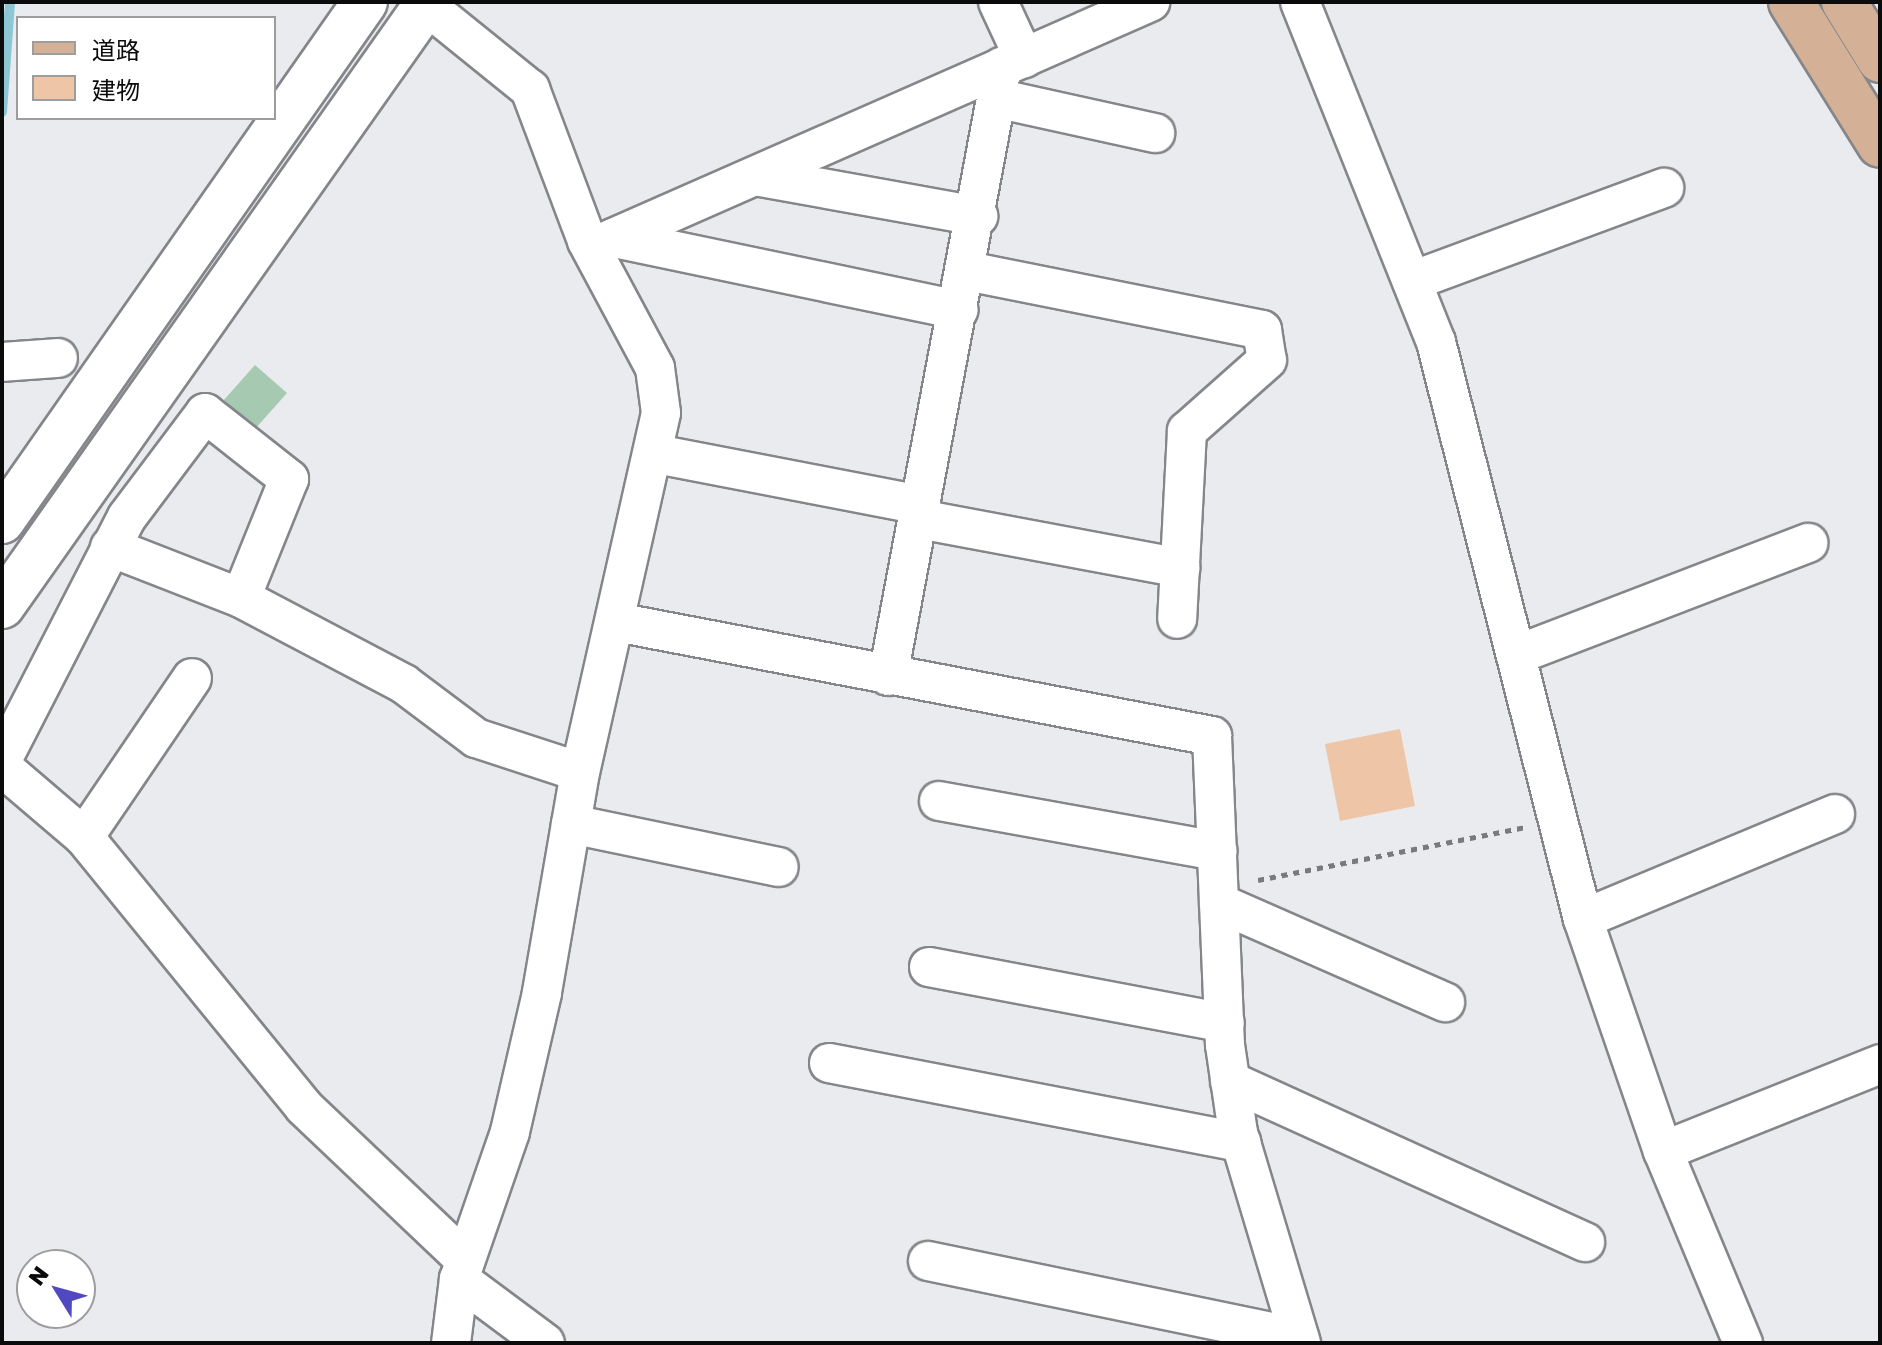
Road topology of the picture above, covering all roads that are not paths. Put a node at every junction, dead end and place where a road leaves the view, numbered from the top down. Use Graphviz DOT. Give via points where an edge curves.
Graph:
graph roads {
  1 [pos="365,2"];
  2 [pos="998,2"];
  3 [pos="1150,2"];
  4 [pos="1300,2"];
  5 [pos="1791,2"];
  6 [pos="1844,2"];
  7 [pos="425,3"];
  8 [pos="1880,60"];
  9 [pos="1009,75"];
  10 [pos="1155,133"];
  11 [pos="1880,145"];
  12 [pos="755,176"];
  13 [pos="1664,188"];
  14 [pos="978,216"];
  15 [pos="604,243"];
  16 [pos="967,271"];
  17 [pos="1412,281"];
  18 [pos="959,310"];
  19 [pos="58,358"];
  20 [pos="2,362"];
  21 [pos="656,454"];
  22 [pos="920,512"];
  23 [pos="2,521"];
  24 [pos="1808,543"];
  25 [pos="110,547"];
  26 [pos="1180,568"];
  27 [pos="241,598"];
  28 [pos="2,606"];
  29 [pos="1177,619"];
  30 [pos="616,622"];
  31 [pos="1519,654"];
  32 [pos="888,676"];
  33 [pos="192,678"];
  34 [pos="2,760"];
  35 [pos="2,767"];
  36 [pos="580,772"];
  37 [pos="939,801"];
  38 [pos="1835,814"];
  39 [pos="571,824"];
  40 [pos="84,837"];
  41 [pos="779,867"];
  42 [pos="1219,881"];
  43 [pos="1583,919"];
  44 [pos="929,967"];
  45 [pos="1445,1002"];
  46 [pos="1225,1023"];
  47 [pos="829,1063"];
  48 [pos="1880,1064"];
  49 [pos="1230,1081"];
  50 [pos="1241,1142"];
  51 [pos="1663,1151"];
  52 [pos="1585,1242"];
  53 [pos="928,1261"];
  54 [pos="462,1270"];
  55 [pos="1300,1340"];
  56 [pos="451,1343"];
  57 [pos="545,1343"];
  58 [pos="1743,1343"];
  1 -- 23 [label="street"];
  2 -- 9 [label="street"];
  3 -- 9 [label="street"];
  4 -- 17 [label="street"];
  5 -- 11 [label="main road"];
  6 -- 8 [label="main road"];
  7 -- 15 [label="street" via="530,89 545,143"];
  7 -- 28 [label="street"];
  9 -- 10 [label="street"];
  9 -- 12 [label="street"];
  9 -- 14 [label="street"];
  12 -- 14 [label="street"];
  12 -- 15 [label="street"];
  13 -- 17 [label="street"];
  14 -- 16 [label="street"];
  15 -- 18 [label="street"];
  15 -- 21 [label="street" via="655,368"];
  16 -- 18 [label="street"];
  16 -- 26 [label="street" via="1262,330 1267,360 1187,431"];
  17 -- 31 [label="street" via="1436,342"];
  18 -- 22 [label="street"];
  19 -- 20 [label="street"];
  21 -- 22 [label="street"];
  21 -- 30 [label="street"];
  22 -- 26 [label="street"];
  22 -- 32 [label="street"];
  24 -- 31 [label="street"];
  25 -- 27 [label="street"];
  25 -- 27 [label="street" via="205,413 289,479"];
  25 -- 34 [label="street"];
  26 -- 29 [label="street"];
  27 -- 36 [label="street" via="404,684 476,738"];
  30 -- 32 [label="street"];
  30 -- 36 [label="street"];
  31 -- 43 [label="street"];
  32 -- 42 [label="street" via="1212,736"];
  33 -- 40 [label="street"];
  35 -- 40 [label="street"];
  36 -- 39 [label="street"];
  37 -- 42 [label="street"];
  38 -- 43 [label="street"];
  39 -- 41 [label="street"];
  39 -- 54 [label="street" via="510,1132"];
  40 -- 54 [label="street" via="304,1107"];
  42 -- 45 [label="street"];
  42 -- 46 [label="street"];
  43 -- 51 [label="street"];
  44 -- 46 [label="street"];
  46 -- 49 [label="street"];
  47 -- 50 [label="street"];
  48 -- 51 [label="street"];
  49 -- 50 [label="street"];
  49 -- 52 [label="street"];
  50 -- 55 [label="street"];
  51 -- 58 [label="street"];
  53 -- 55 [label="street"];
  54 -- 56 [label="street"];
  54 -- 57 [label="street"];
}
